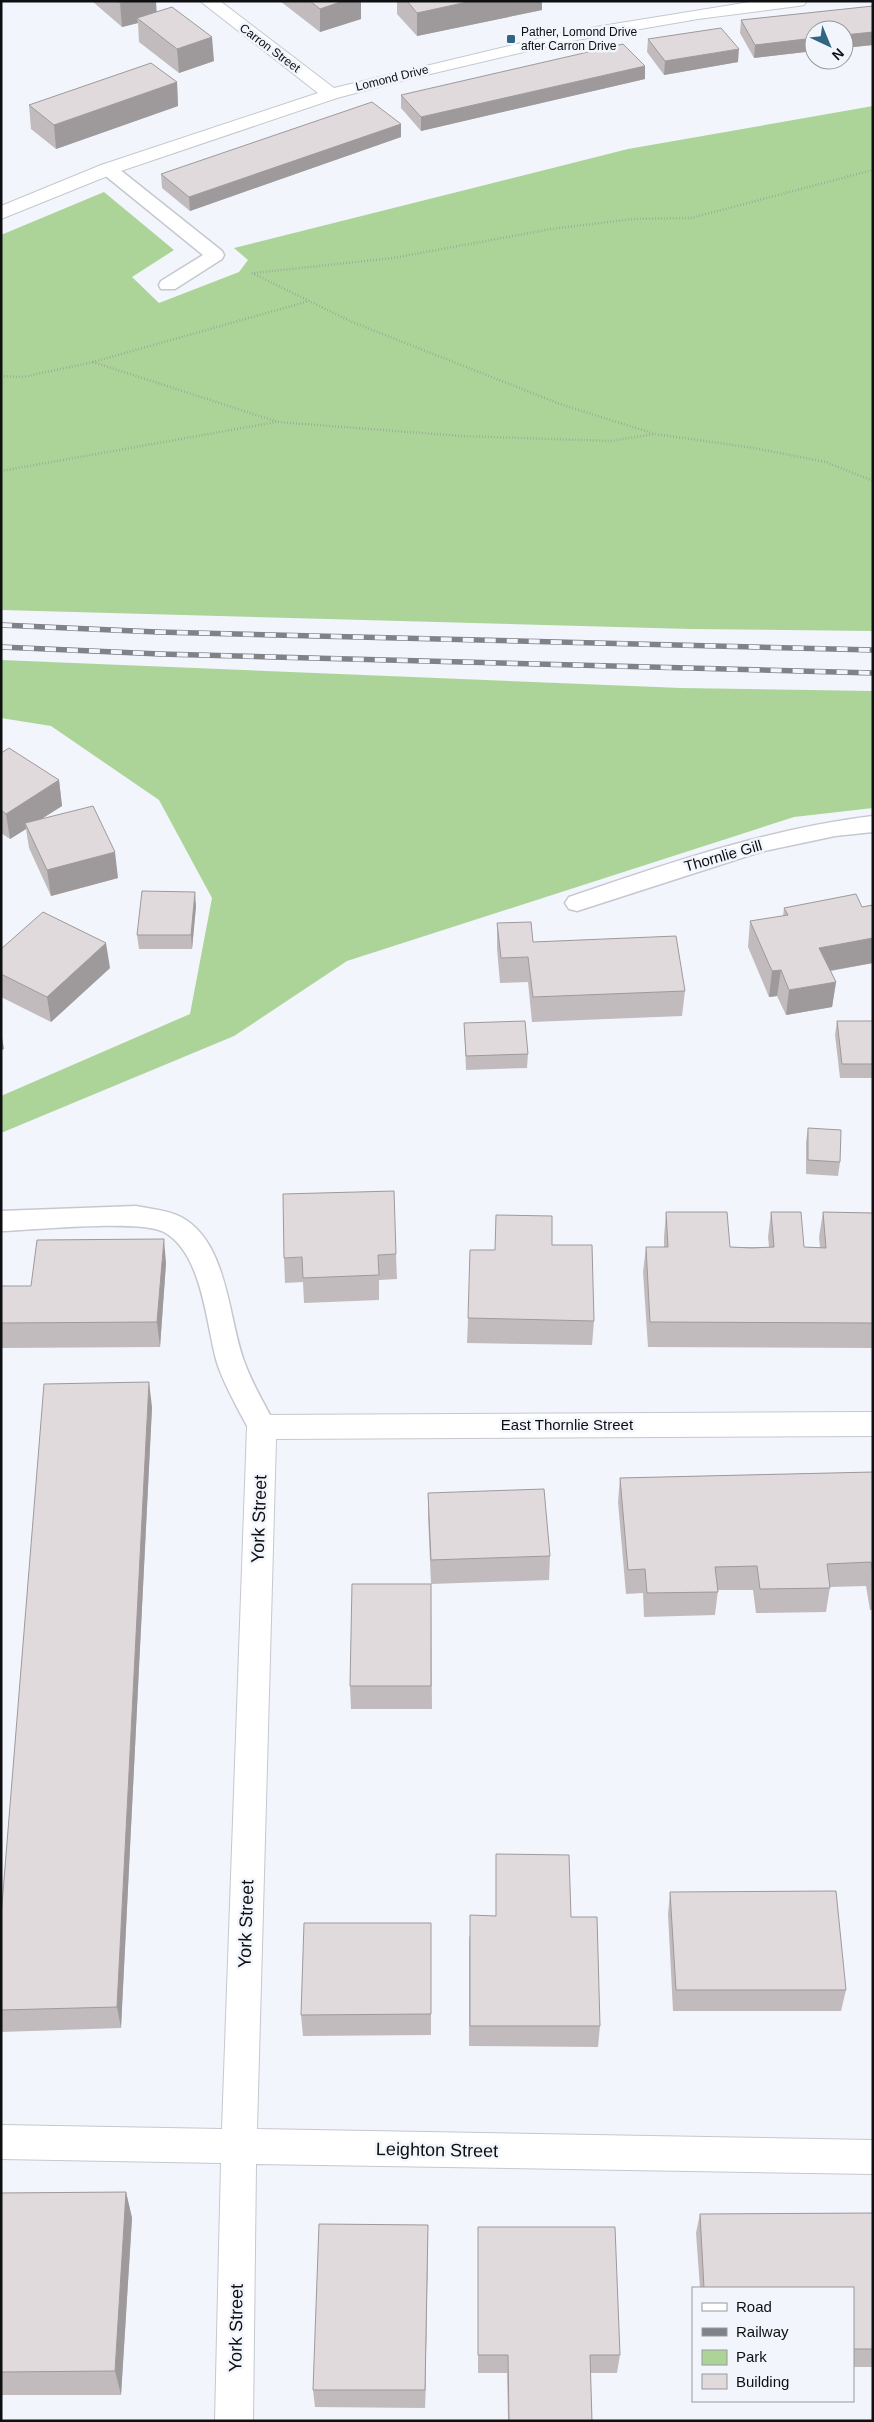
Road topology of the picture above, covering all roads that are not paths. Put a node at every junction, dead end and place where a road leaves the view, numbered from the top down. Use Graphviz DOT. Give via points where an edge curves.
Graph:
graph roads {
  1 [pos="209,1"];
  2 [pos="682,1"];
  3 [pos="798,1"];
  4 [pos="698,14"];
  5 [pos="330,94"];
  6 [pos="108,169"];
  7 [pos="1,213"];
  8 [pos="168,284"];
  9 [pos="873,824"];
  10 [pos="577,903"];
  11 [pos="1,1221"];
  12 [pos="873,1424"];
  13 [pos="262,1427"];
  14 [pos="1,2142"];
  15 [pos="239,2145"];
  16 [pos="873,2157"];
  17 [pos="234,2421"];
  1 -- 5 [label="street, Carron Street"];
  2 -- 4 [label="street"];
  3 -- 4 [label="street, Lomond Drive"];
  4 -- 5 [label="street, Lomond Drive" via="571,36"];
  5 -- 6 [label="street, Lomond Drive"];
  6 -- 7 [label="street, Lomond Drive"];
  6 -- 8 [label="lane" via="215,255"];
  9 -- 10 [label="lane, Thornlie Gill" via="836,827 727,852"];
  11 -- 13 [label="lane" via="136,1216 172,1224 189,1239 204,1261 230,1361"];
  12 -- 13 [label="street, East Thornlie Street"];
  13 -- 15 [label="street, York Street"];
  14 -- 15 [label="street, Leighton Street"];
  15 -- 16 [label="street, Leighton Street"];
  15 -- 17 [label="street, York Street"];
}
